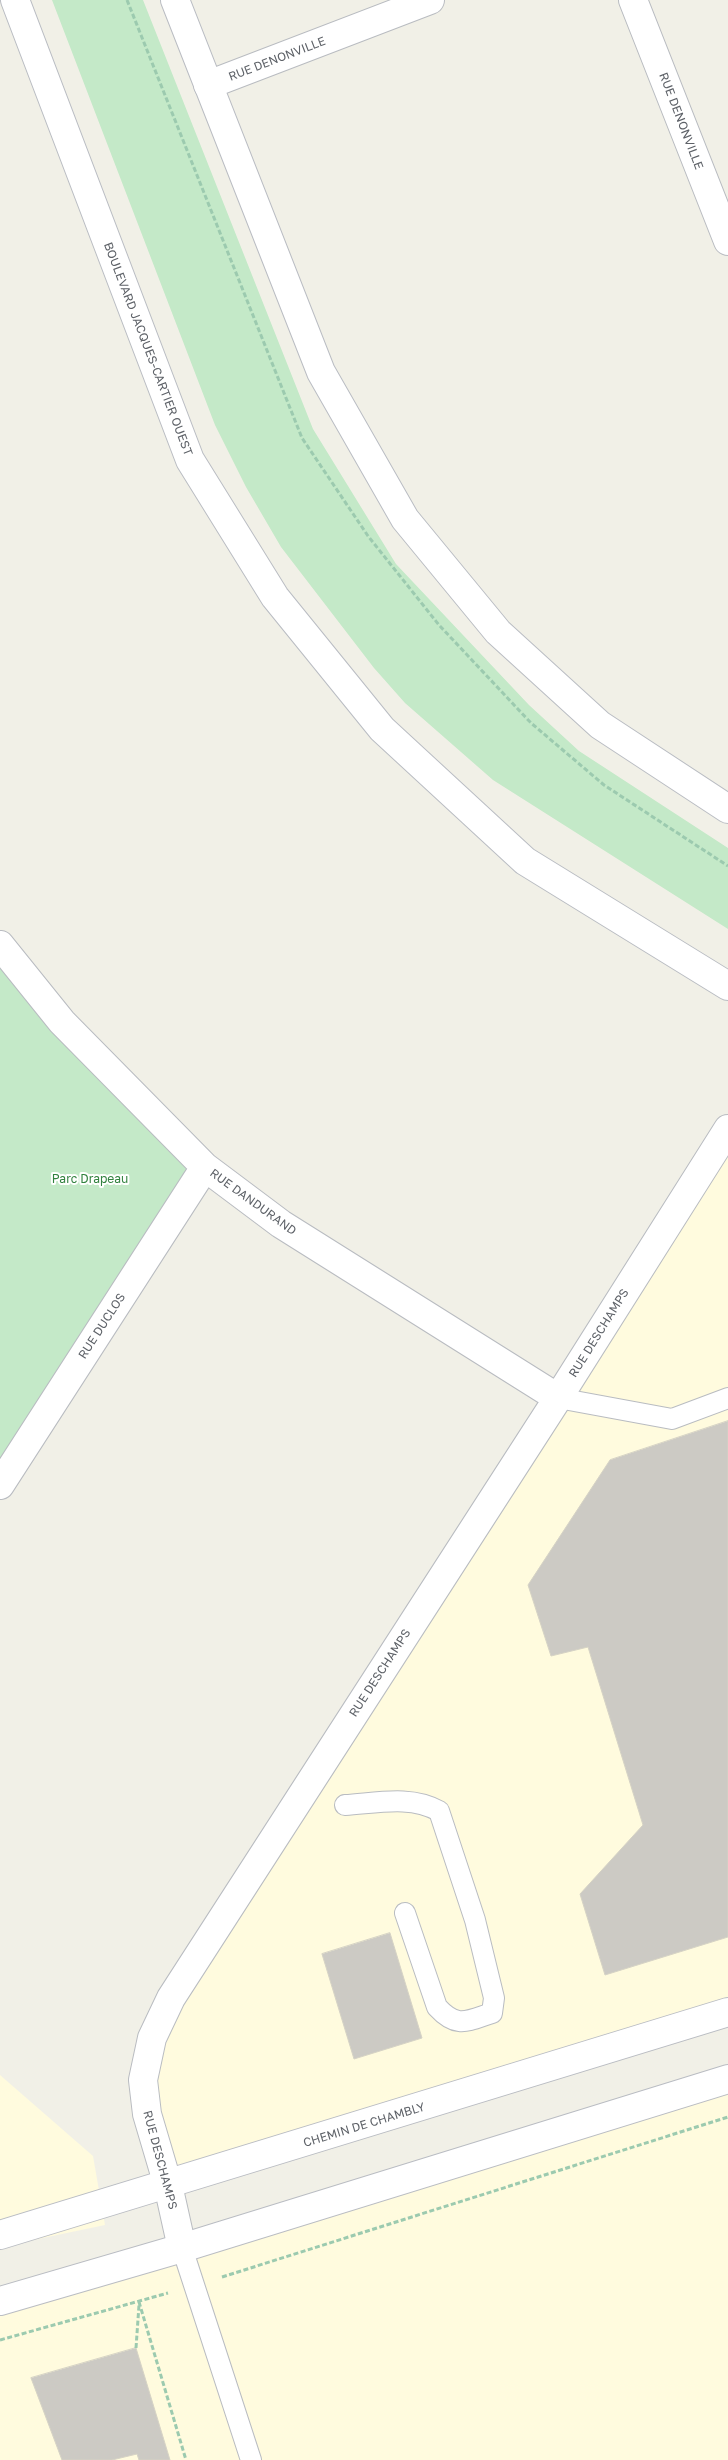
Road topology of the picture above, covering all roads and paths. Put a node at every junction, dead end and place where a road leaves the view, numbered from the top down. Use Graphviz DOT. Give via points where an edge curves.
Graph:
graph roads {
  1 [pos="15,0"];
  2 [pos="175,0"];
  3 [pos="430,0"];
  4 [pos="633,0"];
  5 [pos="208,85"];
  6 [pos="728,241"];
  7 [pos="728,809"];
  8 [pos="0,945"];
  9 [pos="728,986"];
  10 [pos="728,1129"];
  11 [pos="205,1167"];
  12 [pos="558,1398"];
  13 [pos="728,1398"];
  14 [pos="0,1485"];
  15 [pos="345,1805"];
  16 [pos="406,1913"];
  17 [pos="728,2012"];
  18 [pos="728,2079"];
  19 [pos="728,2118"];
  20 [pos="168,2185"];
  21 [pos="0,2236"];
  22 [pos="182,2248"];
  23 [pos="238,2272"];
  24 [pos="0,2301"];
  25 [pos="139,2302"];
  26 [pos="0,2340"];
  27 [pos="136,2348"];
  28 [pos="186,2460"];
  29 [pos="251,2460"];
  1 -- 9 [label="main road, BOULEVARD JACQUES-CARTIER OUEST" via="190,460 275,597 382,729 525,861"];
  2 -- 5 [label="main road"];
  3 -- 5 [label="main road, RUE DENONVILLE"];
  4 -- 6 [label="main road, RUE DENONVILLE"];
  5 -- 7 [label="main road" via="321,372 405,519 498,632 600,725"];
  8 -- 11 [label="main road, RUE DANDURAND" via="62,1022"];
  10 -- 12 [label="main road, RUE DESCHAMPS"];
  11 -- 12 [label="main road, RUE DANDURAND" via="281,1224"];
  11 -- 14 [label="main road, RUE DUCLOS"];
  12 -- 13 [label="lane" via="672,1419"];
  12 -- 20 [label="main road, RUE DESCHAMPS" via="171,1998 152,2038 143,2080 147,2114"];
  15 -- 16 [label="lane" via="409,1800 426,1803 439,1810 475,1920 494,1998 492,2013 460,2023 446,2018 437,2008"];
  17 -- 20 [label="main road, CHEMIN DE CHAMBLY"];
  18 -- 22 [label="main road"];
  19 -- 23 [label="path"];
  20 -- 21 [label="main road, CHEMIN DE CHAMBLY"];
  20 -- 22 [label="main road, RUE DESCHAMPS"];
  22 -- 24 [label="main road"];
  22 -- 29 [label="lane"];
  25 -- 26 [label="path"];
  25 -- 27 [label="path"];
  25 -- 28 [label="path"];
}
